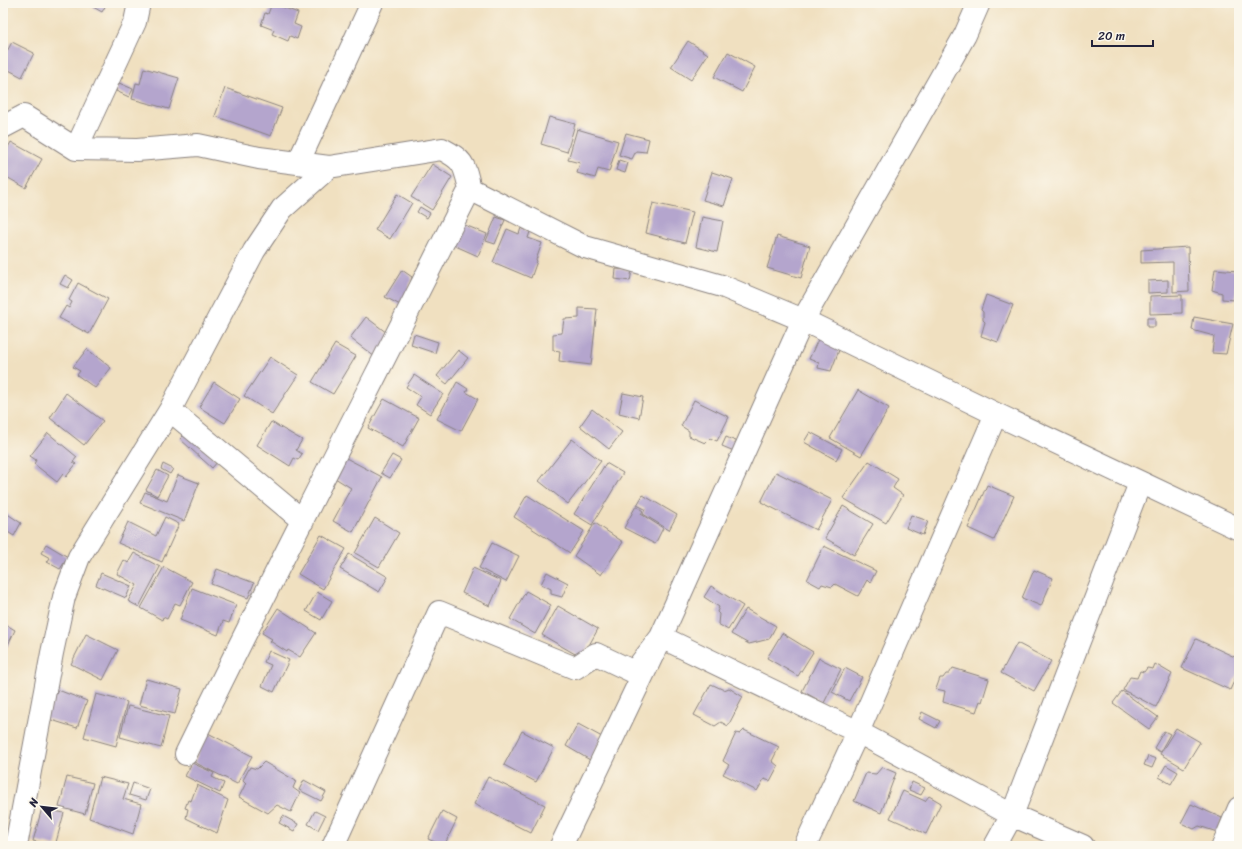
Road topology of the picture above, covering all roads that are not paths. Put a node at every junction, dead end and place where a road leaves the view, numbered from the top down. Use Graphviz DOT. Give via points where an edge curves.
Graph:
graph roads {
  1 [pos="139,3"];
  2 [pos="372,3"];
  3 [pos="979,3"];
  4 [pos="3,127"];
  5 [pos="76,149"];
  6 [pos="298,163"];
  7 [pos="329,167"];
  8 [pos="470,189"];
  9 [pos="804,320"];
  10 [pos="170,410"];
  11 [pos="996,414"];
  12 [pos="1140,483"];
  13 [pos="303,521"];
  14 [pos="1239,529"];
  15 [pos="661,637"];
  16 [pos="858,732"];
  17 [pos="186,754"];
  18 [pos="1239,808"];
  19 [pos="1012,815"];
  20 [pos="16,846"];
  21 [pos="333,846"];
  22 [pos="560,846"];
  23 [pos="805,846"];
  24 [pos="994,846"];
  25 [pos="1083,846"];
  26 [pos="1223,846"];
  1 -- 5 [label="street" via="135,22"];
  2 -- 6 [label="street"];
  3 -- 9 [label="street" via="964,36"];
  4 -- 5 [label="street" via="24,116"];
  5 -- 6 [label="street" via="137,150 198,145"];
  6 -- 7 [label="street"];
  7 -- 8 [label="street" via="442,149 455,156 464,167"];
  7 -- 10 [label="street" via="282,209 258,245"];
  8 -- 9 [label="street" via="585,247 722,286"];
  8 -- 13 [label="street"];
  9 -- 11 [label="street"];
  9 -- 15 [label="street"];
  10 -- 13 [label="street"];
  10 -- 20 [label="street" via="79,557 64,597"];
  11 -- 12 [label="street"];
  11 -- 16 [label="street"];
  12 -- 14 [label="street"];
  12 -- 19 [label="street"];
  13 -- 17 [label="street"];
  15 -- 16 [label="street"];
  15 -- 21 [label="street" via="634,672 596,654 575,668 439,612"];
  15 -- 22 [label="street"];
  16 -- 19 [label="street"];
  16 -- 23 [label="street"];
  18 -- 26 [label="street"];
  19 -- 24 [label="street"];
  19 -- 25 [label="street"];
}
